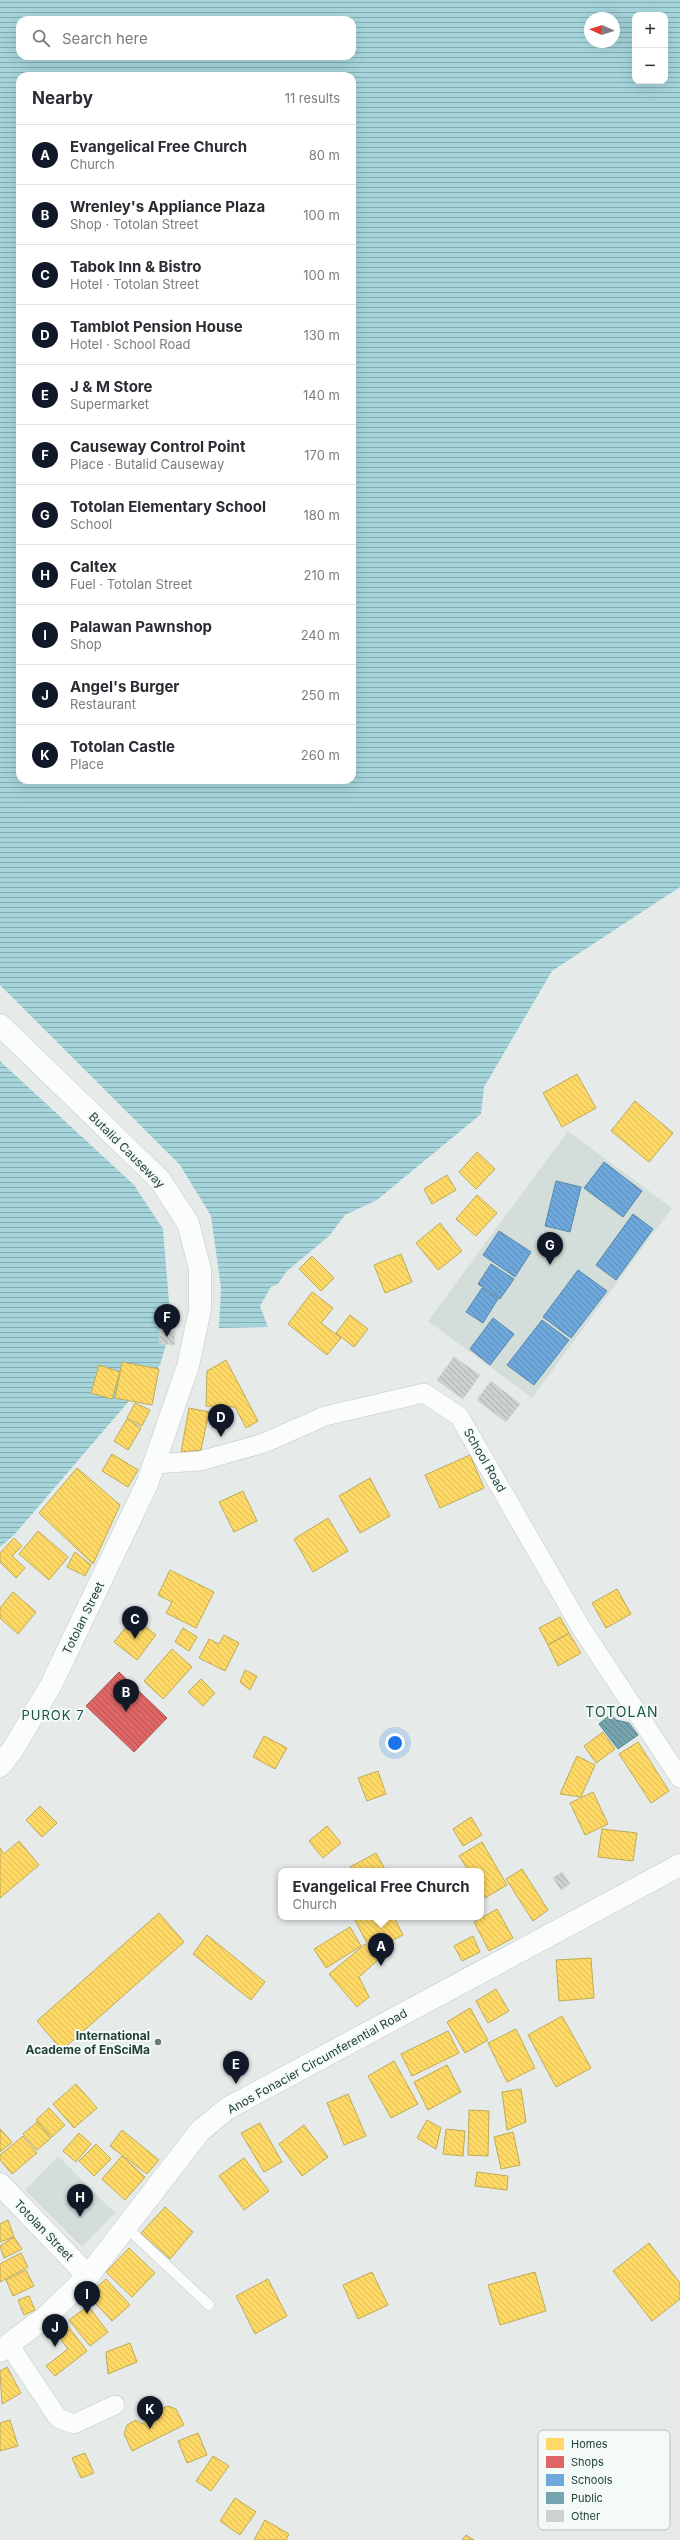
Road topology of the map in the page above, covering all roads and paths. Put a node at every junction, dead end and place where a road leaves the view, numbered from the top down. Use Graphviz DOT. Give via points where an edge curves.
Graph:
graph roads {
  1 [pos="0,1025"];
  2 [pos="154,1464"];
  3 [pos="0,1766"];
  4 [pos="680,1778"];
  5 [pos="680,1865"];
  6 [pos="0,2184"];
  7 [pos="126,2227"];
  8 [pos="88,2276"];
  9 [pos="209,2305"];
  10 [pos="5,2348"];
  11 [pos="115,2405"];
  1 -- 2 [label="main road, Butalid Causeway" via="160,1180 188,1223 200,1269 200,1310 188,1366"];
  2 -- 3 [label="main road, Totolan Street" via="147,1484 50,1685 13,1749"];
  2 -- 4 [label="street, School Road" via="200,1461 264,1442 325,1416 424,1393 459,1416 580,1626"];
  5 -- 7 [label="main road, Anos Fonacier Circumferential Road" via="228,2108 200,2131"];
  6 -- 8 [label="main road, Totolan Street"];
  7 -- 8 [label="main road, Anos Fonacier Circumferential Road"];
  7 -- 9 [label="lane"];
  8 -- 10 [label="main road, Anos Fonacier Circumferential Road" via="48,2315"];
  10 -- 11 [label="street" via="58,2418 74,2424"];
}
